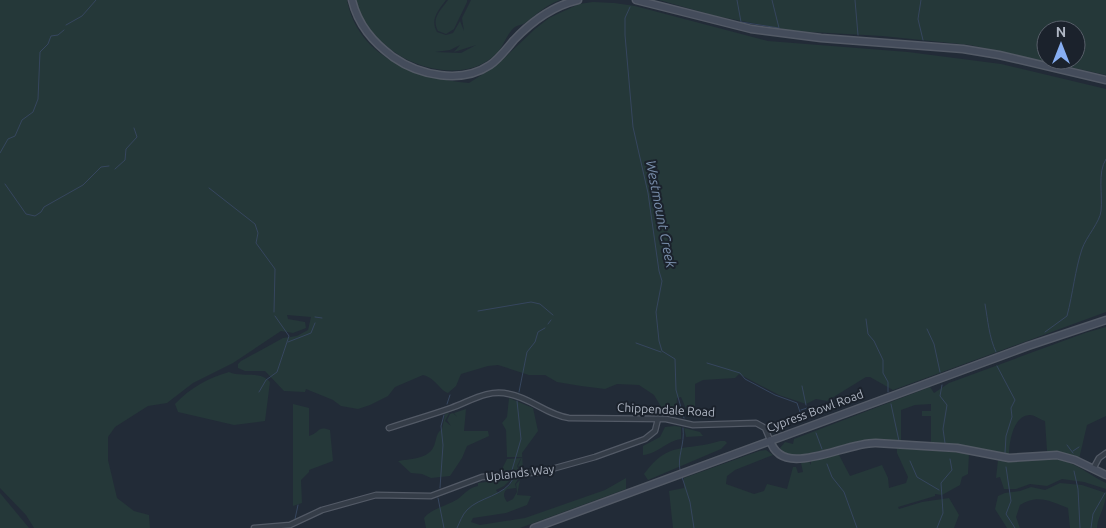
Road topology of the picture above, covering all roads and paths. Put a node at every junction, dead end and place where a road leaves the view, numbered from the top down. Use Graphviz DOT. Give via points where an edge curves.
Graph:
graph roads {
  1 [pos="352,0"];
  2 [pos="578,0"];
  3 [pos="636,0"];
  4 [pos="1106,80"];
  5 [pos="1106,320"];
  6 [pos="658,419"];
  7 [pos="389,428"];
  8 [pos="770,440"];
  9 [pos="1106,453"];
  10 [pos="1093,469"];
  11 [pos="1106,475"];
  12 [pos="254,528"];
  13 [pos="534,528"];
  1 -- 2 [label="street" via="364,30 399,61 424,72 451,76 464,75 490,65 536,20 555,8"];
  3 -- 4 [label="street" via="760,31 999,54"];
  5 -- 8 [label="street, Cypress Bowl Road"];
  6 -- 7 [label="street, Chippendale Road" via="563,417 520,397 495,392"];
  6 -- 8 [label="street, Chippendale Road" via="693,425 756,423 765,428"];
  6 -- 12 [label="street, Uplands Way" via="655,431 646,439 566,466 541,472 482,477 431,496 376,495 322,510 290,525"];
  8 -- 10 [label="street, Chippendale Road" via="778,454 793,461 872,442 957,448 1012,458 1057,455"];
  8 -- 13 [label="street, Cypress Bowl Road"];
  9 -- 10 [label="street"];
  10 -- 11 [label="street, Chippendale Road"];
}
